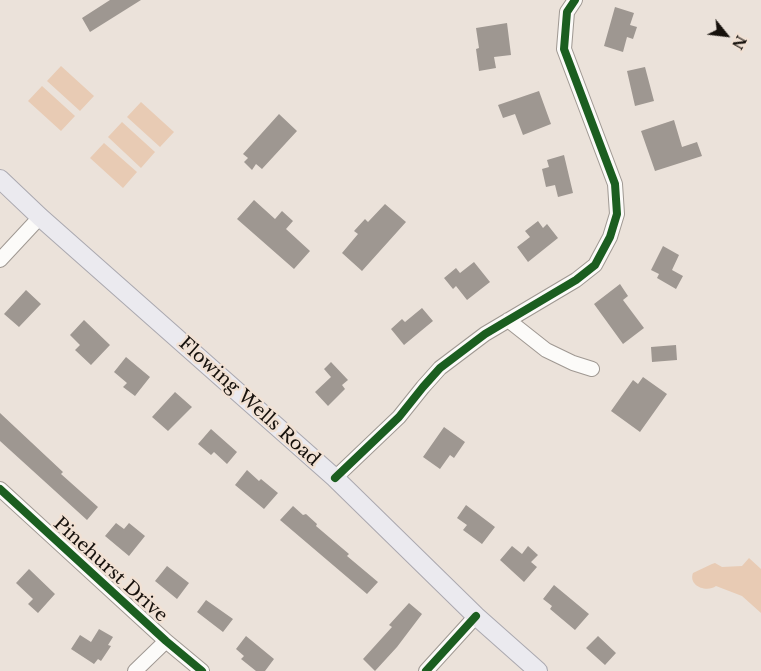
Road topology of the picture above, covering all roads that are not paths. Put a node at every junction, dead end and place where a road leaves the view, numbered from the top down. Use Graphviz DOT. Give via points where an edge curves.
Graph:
graph roads {
  1 [pos="575,0"];
  2 [pos="0,179"];
  3 [pos="40,217"];
  4 [pos="0,260"];
  5 [pos="508,320"];
  6 [pos="592,369"];
  7 [pos="335,478"];
  8 [pos="0,489"];
  9 [pos="476,616"];
  10 [pos="166,641"];
  11 [pos="134,671"];
  12 [pos="202,671"];
  13 [pos="426,671"];
  14 [pos="538,671"];
  1 -- 5 [label="street" via="567,12 564,50 615,184 617,214 610,237 595,265 576,280"];
  2 -- 3 [label="main road, Flowing Wells Road"];
  3 -- 4 [label="street"];
  3 -- 7 [label="main road, Flowing Wells Road"];
  5 -- 6 [label="street" via="546,350"];
  5 -- 7 [label="street" via="440,368 399,417"];
  7 -- 9 [label="main road, Flowing Wells Road"];
  8 -- 10 [label="street, Pinehurst Drive"];
  9 -- 13 [label="street"];
  9 -- 14 [label="main road, Flowing Wells Road"];
  10 -- 11 [label="street"];
  10 -- 12 [label="street, Pinehurst Drive"];
}
